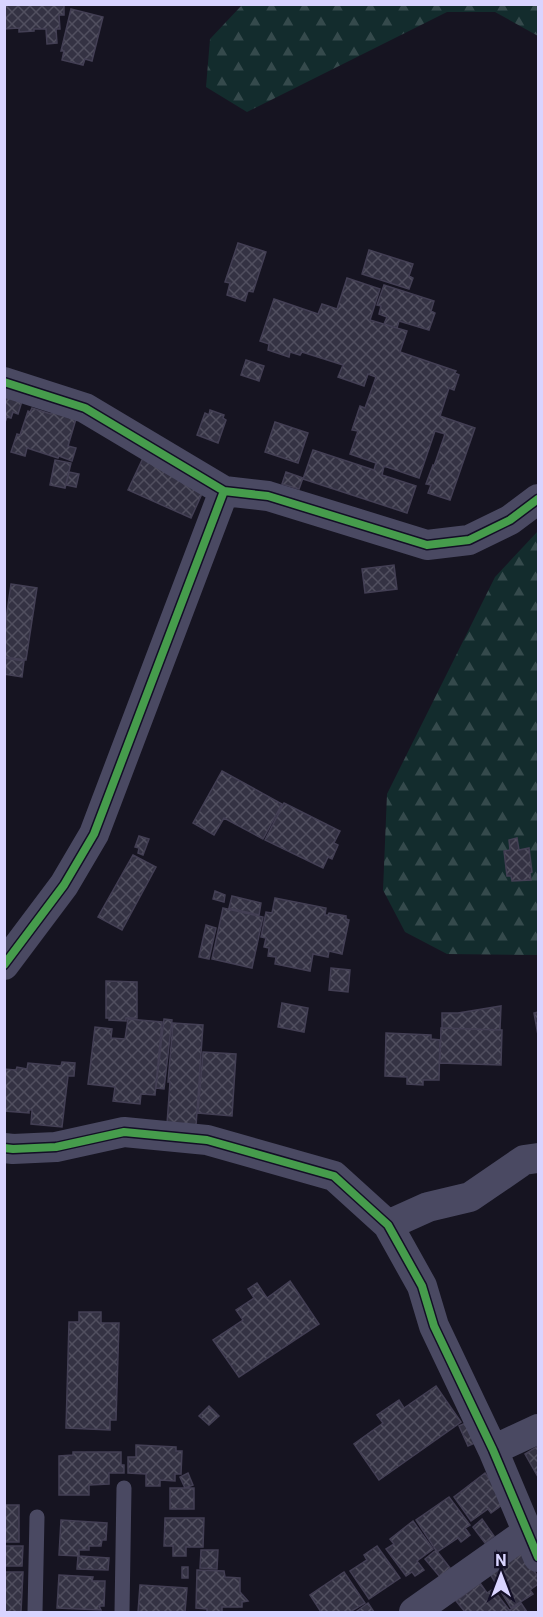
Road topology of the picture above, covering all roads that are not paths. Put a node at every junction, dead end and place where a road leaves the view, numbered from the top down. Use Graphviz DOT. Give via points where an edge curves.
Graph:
graph roads {
  1 [pos="4,382"];
  2 [pos="224,490"];
  3 [pos="538,499"];
  4 [pos="4,965"];
  5 [pos="4,1148"];
  6 [pos="538,1158"];
  7 [pos="388,1225"];
  8 [pos="538,1429"];
  9 [pos="493,1450"];
  10 [pos="124,1488"];
  11 [pos="37,1517"];
  12 [pos="533,1544"];
  13 [pos="35,1612"];
  14 [pos="122,1612"];
  15 [pos="414,1612"];
  1 -- 2 [label="street" via="85,408"];
  2 -- 3 [label="street" via="268,496 427,545 469,540 510,520"];
  2 -- 4 [label="street" via="94,834 64,885"];
  5 -- 7 [label="street" via="57,1146 124,1132 207,1140 334,1176"];
  6 -- 7 [label="street" via="524,1160 470,1197 428,1208"];
  7 -- 9 [label="street" via="422,1287 434,1326"];
  8 -- 9 [label="street"];
  9 -- 12 [label="street"];
  10 -- 14 [label="lane"];
  11 -- 13 [label="lane"];
  12 -- 15 [label="street"];
}
